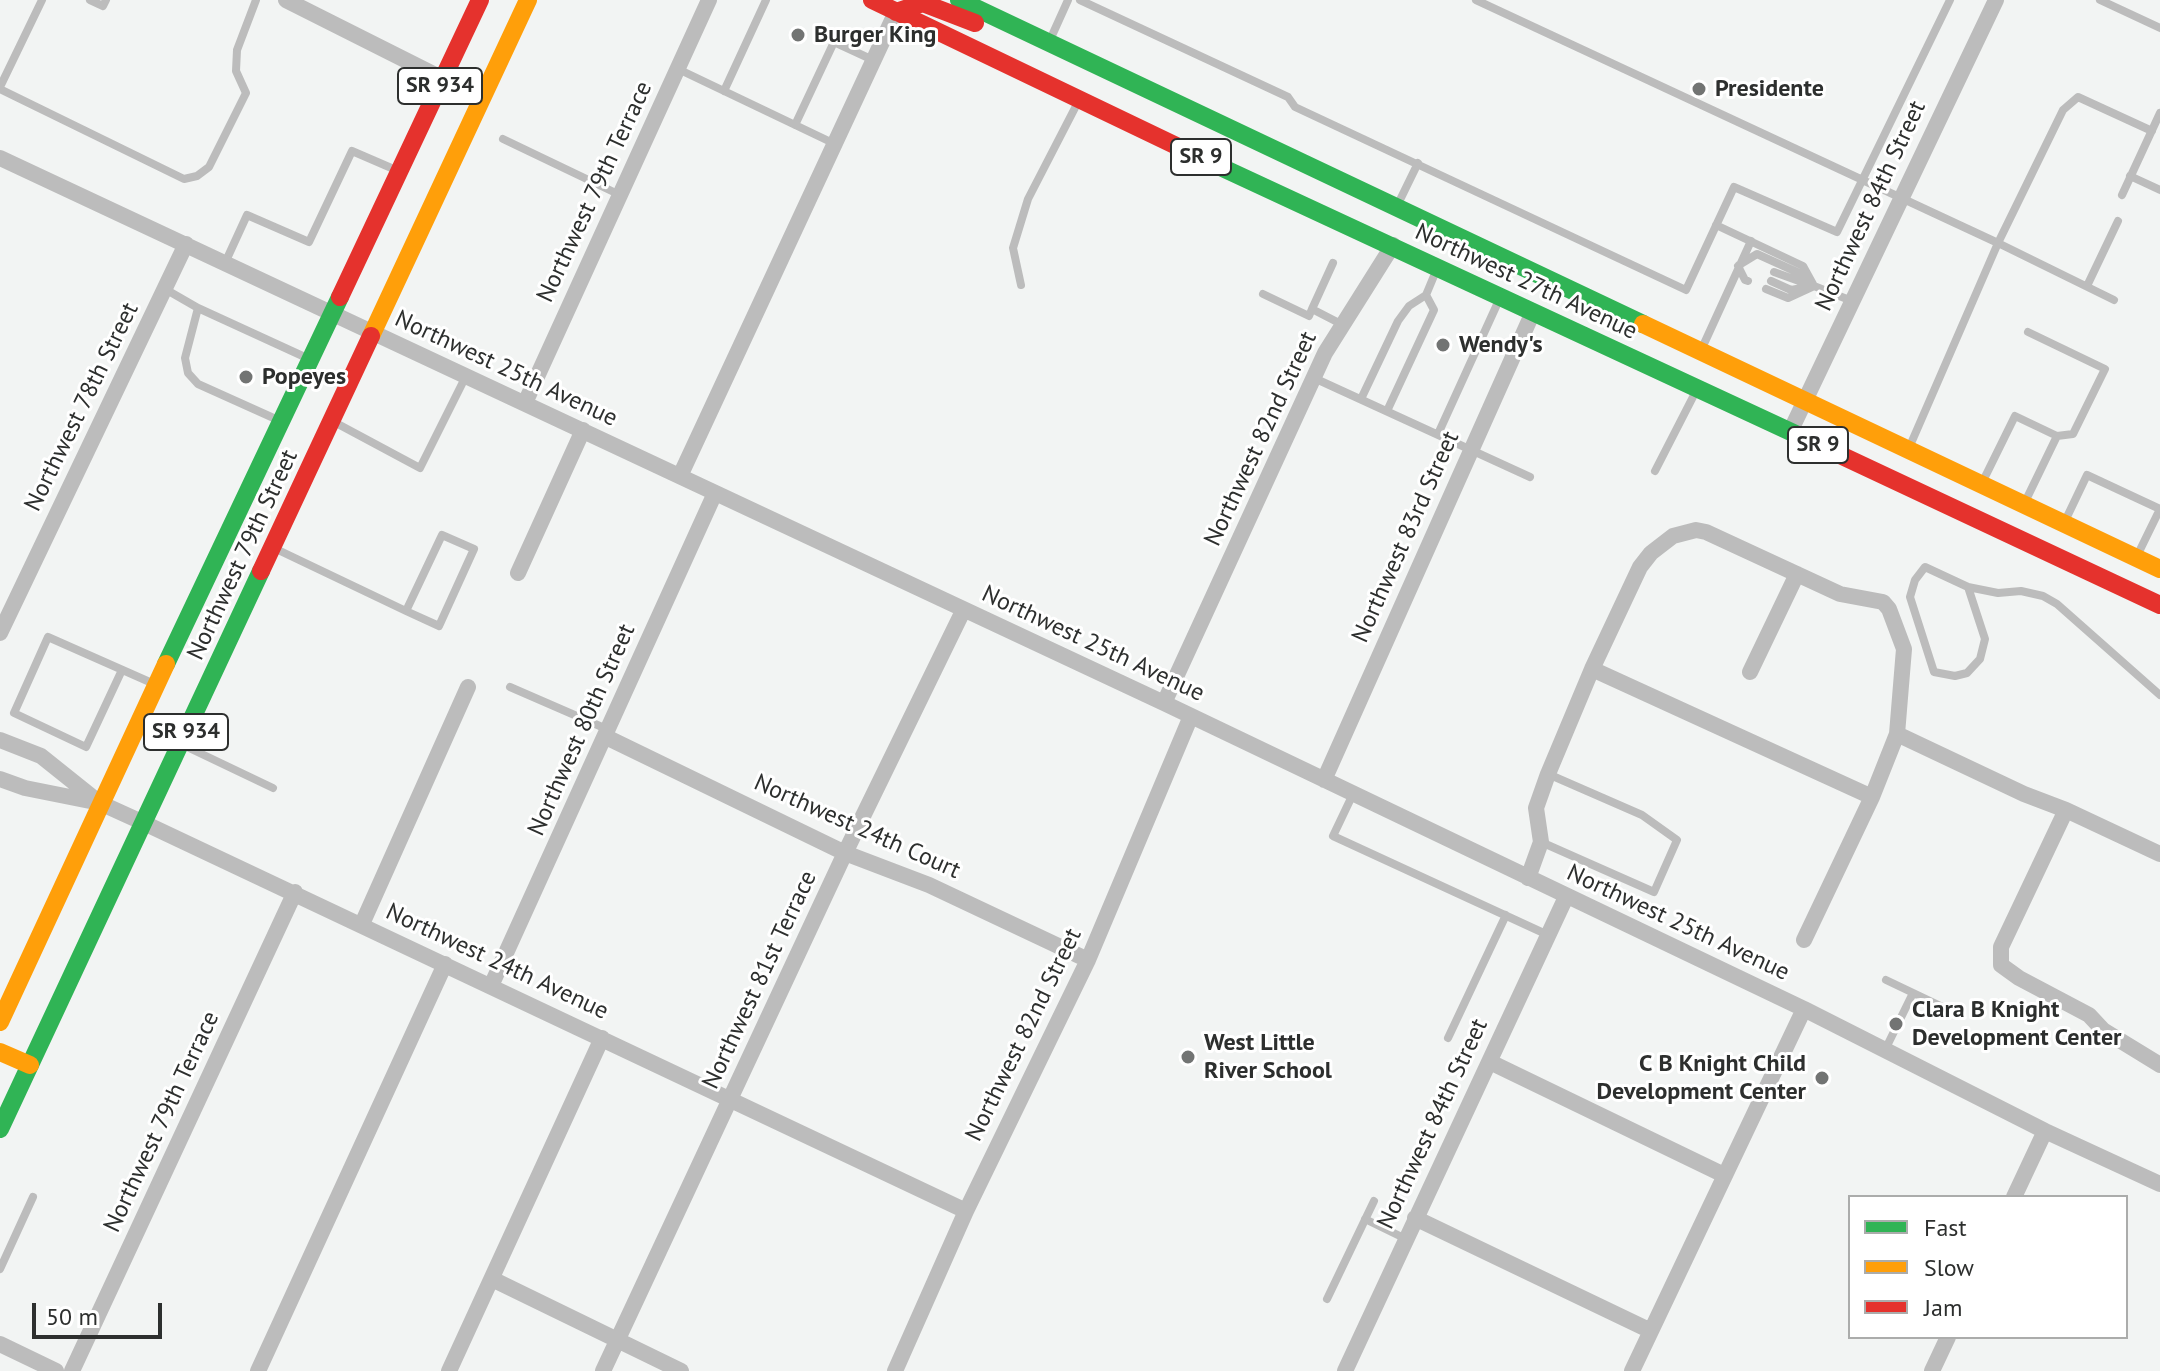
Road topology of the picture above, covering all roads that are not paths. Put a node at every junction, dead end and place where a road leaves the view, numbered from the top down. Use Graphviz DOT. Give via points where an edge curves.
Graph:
graph roads {
  1 [pos="42,0"];
  2 [pos="90,0"];
  3 [pos="106,0"];
  4 [pos="256,0"];
  5 [pos="286,0"];
  6 [pos="480,0"];
  7 [pos="528,0"];
  8 [pos="709,0"];
  9 [pos="766,0"];
  10 [pos="872,0"];
  11 [pos="959,0"];
  12 [pos="1068,0"];
  13 [pos="1080,0"];
  14 [pos="1476,0"];
  15 [pos="1950,0"];
  16 [pos="1996,0"];
  17 [pos="2100,0"];
  18 [pos="896,12"];
  19 [pos="2160,28"];
  20 [pos="1044,42"];
  21 [pos="873,61"];
  22 [pos="678,69"];
  23 [pos="443,79"];
  24 [pos="1125,80"];
  25 [pos="0,88"];
  26 [pos="1055,88"];
  27 [pos="724,91"];
  28 [pos="1079,99"];
  29 [pos="2160,113"];
  30 [pos="795,125"];
  31 [pos="2152,131"];
  32 [pos="503,139"];
  33 [pos="835,144"];
  34 [pos="0,158"];
  35 [pos="1418,163"];
  36 [pos="400,172"];
  37 [pos="2130,176"];
  38 [pos="1862,179"];
  39 [pos="2160,190"];
  40 [pos="620,195"];
  41 [pos="2122,195"];
  42 [pos="1901,198"];
  43 [pos="1397,207"];
  44 [pos="2118,221"];
  45 [pos="1348,224"];
  46 [pos="1716,225"];
  47 [pos="1751,241"];
  48 [pos="1998,243"];
  49 [pos="186,244"];
  50 [pos="1393,245"];
  51 [pos="225,263"];
  52 [pos="1333,263"];
  53 [pos="1738,266"];
  54 [pos="1438,268"];
  55 [pos="1533,272"];
  56 [pos="1021,285"];
  57 [pos="1814,286"];
  58 [pos="2087,286"];
  59 [pos="165,289"];
  60 [pos="1572,290"];
  61 [pos="1263,294"];
  62 [pos="1426,295"];
  63 [pos="1501,297"];
  64 [pos="2114,300"];
  65 [pos="1852,301"];
  66 [pos="198,308"];
  67 [pos="1312,309"];
  68 [pos="1533,312"];
  69 [pos="333,315"];
  70 [pos="1343,325"];
  71 [pos="2028,332"];
  72 [pos="372,334"];
  73 [pos="1701,351"];
  74 [pos="311,360"];
  75 [pos="466,376"];
  76 [pos="1314,378"];
  77 [pos="1697,389"];
  78 [pos="1361,399"];
  79 [pos="1805,400"];
  80 [pos="525,403"];
  81 [pos="1387,411"];
  82 [pos="332,421"];
  83 [pos="281,422"];
  84 [pos="583,430"];
  85 [pos="1790,432"];
  86 [pos="1438,434"];
  87 [pos="2057,436"];
  88 [pos="1472,449"];
  89 [pos="1908,449"];
  90 [pos="1655,471"];
  91 [pos="680,476"];
  92 [pos="1530,477"];
  93 [pos="1981,484"];
  94 [pos="715,493"];
  95 [pos="2024,505"];
  96 [pos="2064,524"];
  97 [pos="273,547"];
  98 [pos="2136,558"];
  99 [pos="2160,569"];
  100 [pos="237,570"];
  101 [pos="518,573"];
  102 [pos="1797,574"];
  103 [pos="1968,587"];
  104 [pos="2160,605"];
  105 [pos="406,611"];
  106 [pos="963,611"];
  107 [pos="0,633"];
  108 [pos="1592,669"];
  109 [pos="122,670"];
  110 [pos="1750,672"];
  111 [pos="157,685"];
  112 [pos="468,687"];
  113 [pos="510,687"];
  114 [pos="2160,695"];
  115 [pos="1164,703"];
  116 [pos="1191,716"];
  117 [pos="608,734"];
  118 [pos="1897,734"];
  119 [pos="0,740"];
  120 [pos="181,744"];
  121 [pos="1548,774"];
  122 [pos="0,779"];
  123 [pos="1324,780"];
  124 [pos="273,788"];
  125 [pos="1353,794"];
  126 [pos="1872,797"];
  127 [pos="100,803"];
  128 [pos="2066,810"];
  129 [pos="144,823"];
  130 [pos="1541,842"];
  131 [pos="845,853"];
  132 [pos="2160,854"];
  133 [pos="1528,878"];
  134 [pos="295,892"];
  135 [pos="1566,897"];
  136 [pos="1506,915"];
  137 [pos="362,924"];
  138 [pos="1548,935"];
  139 [pos="1804,940"];
  140 [pos="1088,960"];
  141 [pos="445,964"];
  142 [pos="1886,980"];
  143 [pos="491,986"];
  144 [pos="1913,993"];
  145 [pos="1804,1009"];
  146 [pos="1949,1010"];
  147 [pos="0,1022"];
  148 [pos="602,1038"];
  149 [pos="1448,1038"];
  150 [pos="1885,1051"];
  151 [pos="0,1052"];
  152 [pos="1490,1062"];
  153 [pos="30,1065"];
  154 [pos="2160,1065"];
  155 [pos="731,1098"];
  156 [pos="0,1129"];
  157 [pos="2045,1131"];
  158 [pos="1724,1175"];
  159 [pos="2160,1184"];
  160 [pos="2015,1195"];
  161 [pos="33,1197"];
  162 [pos="1374,1201"];
  163 [pos="966,1211"];
  164 [pos="1415,1218"];
  165 [pos="1365,1219"];
  166 [pos="1406,1239"];
  167 [pos="0,1269"];
  168 [pos="492,1279"];
  169 [pos="1327,1299"];
  170 [pos="1651,1331"];
  171 [pos="1947,1339"];
  172 [pos="617,1340"];
  173 [pos="0,1344"];
  174 [pos="56,1371"];
  175 [pos="72,1371"];
  176 [pos="258,1371"];
  177 [pos="449,1371"];
  178 [pos="603,1371"];
  179 [pos="681,1371"];
  180 [pos="895,1371"];
  181 [pos="1345,1371"];
  182 [pos="1632,1371"];
  183 [pos="1932,1371"];
  1 -- 25 [label="lane"];
  2 -- 3 [label="lane" via="103,6"];
  4 -- 25 [label="lane" via="237,50 236,71 246,93 209,167 197,176 184,179"];
  5 -- 23 [label="street"];
  6 -- 23 [label="main road, Northwest 79th Street / SR 934"];
  7 -- 72 [label="main road, Northwest 79th Street / SR 934"];
  8 -- 22 [label="street, Northwest 79th Terrace"];
  9 -- 27 [label="lane"];
  10 -- 18 [label="main road, Northwest 27th Avenue / SR 9"];
  11 -- 20 [label="main road, Northwest 27th Avenue / SR 9"];
  12 -- 20 [label="lane"];
  13 -- 35 [label="lane"];
  14 -- 38 [label="lane"];
  15 -- 38 [label="lane"];
  16 -- 42 [label="street, Northwest 84th Street"];
  17 -- 19 [label="lane"];
  18 -- 20 [label="main road" via="923,3 1011,37"];
  18 -- 21 [label="street"];
  18 -- 26 [label="main road, Northwest 27th Avenue / SR 9"];
  20 -- 24 [label="main road, Northwest 27th Avenue / SR 9"];
  21 -- 30 [label="lane" via="834,42"];
  21 -- 33 [label="street"];
  22 -- 27 [label="lane"];
  22 -- 40 [label="street, Northwest 79th Terrace"];
  23 -- 36 [label="main road, Northwest 79th Street / SR 934"];
  24 -- 26 [label="main road" via="1066,76"];
  24 -- 43 [label="main road, Northwest 27th Avenue / SR 9"];
  26 -- 28 [label="main road, Northwest 27th Avenue / SR 9"];
  27 -- 30 [label="lane"];
  28 -- 45 [label="main road, Northwest 27th Avenue / SR 9"];
  28 -- 56 [label="lane" via="1028,199 1013,248"];
  29 -- 31 [label="lane"];
  30 -- 33 [label="lane"];
  31 -- 37 [label="lane"];
  31 -- 48 [label="lane" via="2078,97 2063,110"];
  32 -- 40 [label="lane"];
  33 -- 91 [label="street"];
  34 -- 49 [label="street, Northwest 25th Avenue"];
  35 -- 43 [label="lane"];
  35 -- 46 [label="lane" via="1686,290"];
  36 -- 51 [label="lane" via="352,151 309,242 247,215"];
  36 -- 69 [label="main road, Northwest 79th Street / SR 934"];
  37 -- 39 [label="lane"];
  37 -- 41 [label="lane"];
  38 -- 42 [label="lane"];
  38 -- 46 [label="lane" via="1837,232 1734,187"];
  40 -- 80 [label="street, Northwest 79th Terrace"];
  42 -- 48 [label="lane"];
  42 -- 65 [label="street, Northwest 84th Street"];
  43 -- 45 [label="main road"];
  43 -- 55 [label="main road, Northwest 27th Avenue / SR 9"];
  44 -- 58 [label="lane"];
  45 -- 50 [label="main road, Northwest 27th Avenue / SR 9"];
  46 -- 47 [label="lane"];
  47 -- 53 [label="lane"];
  47 -- 57 [label="lane" via="1803,266"];
  48 -- 58 [label="lane"];
  48 -- 89 [label="lane"];
  49 -- 51 [label="street, Northwest 25th Avenue"];
  49 -- 59 [label="street, Northwest 78th Street"];
  50 -- 54 [label="main road, Northwest 27th Avenue / SR 9"];
  50 -- 55 [label="main road" via="1426,238 1504,274"];
  50 -- 70 [label="street, Northwest 82nd Street"];
  51 -- 69 [label="street, Northwest 25th Avenue"];
  52 -- 67 [label="lane"];
  53 -- 53 [label="lane" via="1752,273"];
  53 -- 57 [label="lane" via="1757,254"];
  53 -- 73 [label="lane"];
  54 -- 62 [label="lane"];
  54 -- 63 [label="main road, Northwest 27th Avenue / SR 9"];
  55 -- 60 [label="main road, Northwest 27th Avenue / SR 9"];
  57 -- 57 [label="lane" via="1770,281 1788,298"];
  57 -- 65 [label="lane"];
  58 -- 64 [label="lane"];
  59 -- 66 [label="lane"];
  59 -- 107 [label="street, Northwest 78th Street"];
  60 -- 68 [label="main road"];
  60 -- 73 [label="main road, Northwest 27th Avenue / SR 9"];
  61 -- 67 [label="lane" via="1309,316"];
  62 -- 78 [label="lane" via="1398,321"];
  62 -- 81 [label="lane" via="1434,310"];
  63 -- 68 [label="main road, Northwest 27th Avenue / SR 9"];
  63 -- 86 [label="lane"];
  65 -- 79 [label="street, Northwest 84th Street"];
  66 -- 74 [label="lane"];
  66 -- 83 [label="lane" via="185,358 188,373 198,384"];
  67 -- 70 [label="lane"];
  68 -- 77 [label="main road, Northwest 27th Avenue / SR 9"];
  68 -- 88 [label="street, Northwest 83rd Street"];
  69 -- 72 [label="street, Northwest 25th Avenue"];
  69 -- 74 [label="main road, Northwest 79th Street / SR 934"];
  70 -- 76 [label="street, Northwest 82nd Street"];
  71 -- 87 [label="lane" via="2105,369 2073,434"];
  72 -- 75 [label="street, Northwest 25th Avenue"];
  72 -- 82 [label="main road, Northwest 79th Street / SR 934"];
  73 -- 79 [label="main road, Northwest 27th Avenue / SR 9"];
  74 -- 83 [label="main road, Northwest 79th Street / SR 934"];
  75 -- 80 [label="street, Northwest 25th Avenue"];
  75 -- 82 [label="lane" via="420,468"];
  76 -- 78 [label="lane"];
  76 -- 115 [label="street, Northwest 82nd Street"];
  77 -- 85 [label="main road, Northwest 27th Avenue / SR 9"];
  77 -- 90 [label="lane"];
  78 -- 81 [label="lane"];
  79 -- 85 [label="street, Northwest 84th Street"];
  79 -- 89 [label="main road, Northwest 27th Avenue / SR 9"];
  80 -- 84 [label="street, Northwest 25th Avenue"];
  81 -- 86 [label="lane"];
  82 -- 97 [label="main road, Northwest 79th Street / SR 934"];
  83 -- 100 [label="main road, Northwest 79th Street / SR 934"];
  84 -- 91 [label="street, Northwest 25th Avenue"];
  84 -- 101 [label="street"];
  85 -- 104 [label="main road, Northwest 27th Avenue / SR 9"];
  86 -- 88 [label="lane"];
  87 -- 93 [label="lane" via="2015,416"];
  87 -- 95 [label="lane"];
  88 -- 92 [label="lane"];
  88 -- 123 [label="street, Northwest 83rd Street"];
  89 -- 93 [label="main road, Northwest 27th Avenue / SR 9"];
  91 -- 94 [label="street, Northwest 25th Avenue"];
  93 -- 95 [label="main road, Northwest 27th Avenue / SR 9"];
  94 -- 106 [label="street, Northwest 25th Avenue"];
  94 -- 117 [label="street, Northwest 80th Street"];
  95 -- 96 [label="main road, Northwest 27th Avenue / SR 9"];
  96 -- 98 [label="main road, Northwest 27th Avenue / SR 9"];
  96 -- 98 [label="lane" via="2087,475 2160,509"];
  97 -- 100 [label="main road, Northwest 79th Street / SR 934"];
  97 -- 105 [label="lane"];
  98 -- 99 [label="main road, Northwest 27th Avenue / SR 9"];
  100 -- 111 [label="main road, Northwest 79th Street / SR 934"];
  100 -- 120 [label="main road, Northwest 79th Street / SR 934"];
  102 -- 108 [label="street" via="1706,532 1673,536 1640,567"];
  102 -- 110 [label="street"];
  102 -- 118 [label="street" via="1840,594 1877,599 1889,609 1904,649"];
  103 -- 103 [label="lane" via="1925,567 1915,580 1910,597 1934,672 1967,673 1980,659 1985,639"];
  103 -- 114 [label="lane" via="2043,596"];
  105 -- 105 [label="lane" via="439,626 474,549 442,535"];
  106 -- 115 [label="street, Northwest 25th Avenue"];
  106 -- 131 [label="street, Northwest 81st Terrace"];
  108 -- 121 [label="street"];
  108 -- 126 [label="street"];
  109 -- 109 [label="lane" via="48,637 14,713 86,747"];
  109 -- 111 [label="lane"];
  111 -- 127 [label="main road, Northwest 79th Street / SR 934"];
  112 -- 137 [label="street"];
  113 -- 117 [label="lane, Northwest 24th Court"];
  115 -- 116 [label="street, Northwest 25th Avenue"];
  116 -- 123 [label="street, Northwest 25th Avenue"];
  116 -- 140 [label="street, Northwest 82nd Street"];
  117 -- 131 [label="street, Northwest 24th Court"];
  117 -- 143 [label="street, Northwest 80th Street"];
  118 -- 126 [label="street"];
  118 -- 128 [label="street"];
  119 -- 127 [label="street" via="41,756"];
  120 -- 124 [label="lane"];
  120 -- 129 [label="main road, Northwest 79th Street / SR 934"];
  121 -- 130 [label="street" via="1536,808"];
  121 -- 130 [label="lane" via="1642,815 1677,840 1654,892"];
  122 -- 127 [label="street, Northwest 24th Avenue"];
  123 -- 125 [label="street, Northwest 25th Avenue"];
  125 -- 133 [label="street, Northwest 25th Avenue"];
  125 -- 136 [label="lane" via="1333,836"];
  126 -- 139 [label="street"];
  127 -- 129 [label="street, Northwest 24th Avenue"];
  127 -- 147 [label="main road, Northwest 79th Street / SR 934"];
  128 -- 132 [label="street"];
  128 -- 154 [label="street" via="2001,947 2001,965 2089,1015 2103,1030"];
  129 -- 134 [label="street, Northwest 24th Avenue"];
  129 -- 153 [label="main road, Northwest 79th Street / SR 934"];
  130 -- 133 [label="street"];
  131 -- 140 [label="street, Northwest 24th Court" via="929,885"];
  131 -- 155 [label="street, Northwest 81st Terrace"];
  133 -- 135 [label="street, Northwest 25th Avenue"];
  134 -- 137 [label="street, Northwest 24th Avenue"];
  134 -- 175 [label="street, Northwest 79th Terrace"];
  135 -- 138 [label="street, Northwest 84th Street"];
  135 -- 145 [label="street, Northwest 25th Avenue"];
  136 -- 138 [label="lane"];
  136 -- 149 [label="lane"];
  137 -- 141 [label="street, Northwest 24th Avenue"];
  138 -- 152 [label="street, Northwest 84th Street"];
  140 -- 163 [label="street, Northwest 82nd Street"];
  141 -- 143 [label="street, Northwest 24th Avenue"];
  141 -- 176 [label="street"];
  142 -- 144 [label="lane"];
  143 -- 148 [label="street, Northwest 24th Avenue"];
  144 -- 146 [label="lane"];
  144 -- 150 [label="lane"];
  145 -- 150 [label="street, Northwest 25th Avenue"];
  145 -- 158 [label="street"];
  148 -- 155 [label="street, Northwest 24th Avenue"];
  148 -- 168 [label="street"];
  150 -- 157 [label="street, Northwest 25th Avenue"];
  151 -- 153 [label="main road"];
  152 -- 158 [label="street"];
  152 -- 164 [label="street, Northwest 84th Street"];
  153 -- 156 [label="main road, Northwest 79th Street / SR 934"];
  155 -- 163 [label="street, Northwest 24th Avenue"];
  155 -- 172 [label="street, Northwest 81st Terrace"];
  157 -- 159 [label="street, Northwest 25th Avenue"];
  157 -- 160 [label="street"];
  158 -- 170 [label="street"];
  161 -- 167 [label="lane"];
  162 -- 165 [label="lane"];
  163 -- 180 [label="street, Northwest 82nd Street"];
  164 -- 166 [label="street, Northwest 84th Street"];
  164 -- 170 [label="street"];
  165 -- 166 [label="lane"];
  165 -- 169 [label="lane"];
  166 -- 181 [label="street, Northwest 84th Street"];
  168 -- 172 [label="street"];
  168 -- 177 [label="street"];
  170 -- 182 [label="street"];
  171 -- 183 [label="street"];
  172 -- 178 [label="street, Northwest 81st Terrace"];
  172 -- 179 [label="street"];
  173 -- 174 [label="street"];
}
